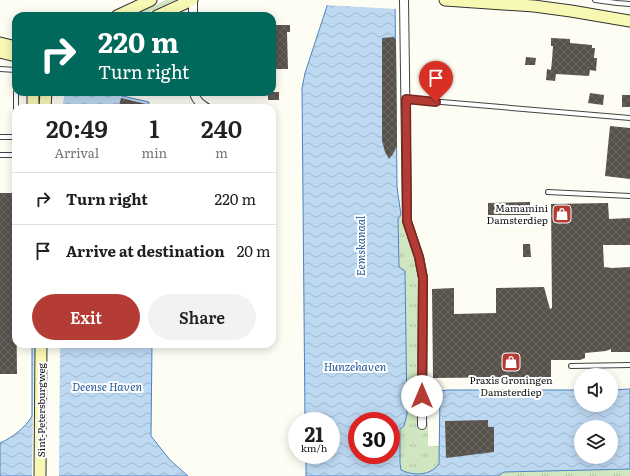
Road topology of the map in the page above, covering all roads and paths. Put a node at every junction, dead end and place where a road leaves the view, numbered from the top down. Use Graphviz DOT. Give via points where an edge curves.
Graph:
graph roads {
  1 [pos="151,0"];
  2 [pos="193,0"];
  3 [pos="404,0"];
  4 [pos="445,0"];
  5 [pos="595,0"];
  6 [pos="630,4"];
  7 [pos="126,12"];
  8 [pos="166,12"];
  9 [pos="193,12"];
  10 [pos="630,21"];
  11 [pos="0,43"];
  12 [pos="12,46"];
  13 [pos="0,52"];
  14 [pos="12,55"];
  15 [pos="0,69"];
  16 [pos="12,70"];
  17 [pos="194,96"];
  18 [pos="406,99"];
  19 [pos="201,104"];
  20 [pos="630,118"];
  21 [pos="0,137"];
  22 [pos="12,137"];
  23 [pos="0,155"];
  24 [pos="12,155"];
  25 [pos="548,192"];
  26 [pos="630,196"];
  27 [pos="41,348"];
  28 [pos="572,366"];
  29 [pos="630,366"];
  30 [pos="422,425"];
  31 [pos="40,476"];
  1 -- 7 [label="street"];
  2 -- 8 [label="street"];
  2 -- 9 [label="street"];
  3 -- 18 [label="street"];
  4 -- 10 [label="street" via="534,6"];
  5 -- 6 [label="lane"];
  11 -- 12 [label="street"];
  13 -- 14 [label="street"];
  15 -- 16 [label="lane"];
  17 -- 19 [label="street"];
  18 -- 20 [label="lane"];
  18 -- 30 [label="street" via="407,221 423,278"];
  21 -- 22 [label="lane"];
  23 -- 24 [label="lane"];
  25 -- 26 [label="lane"];
  27 -- 31 [label="street, Sint-Petersburgweg"];
  28 -- 29 [label="lane"];
}
